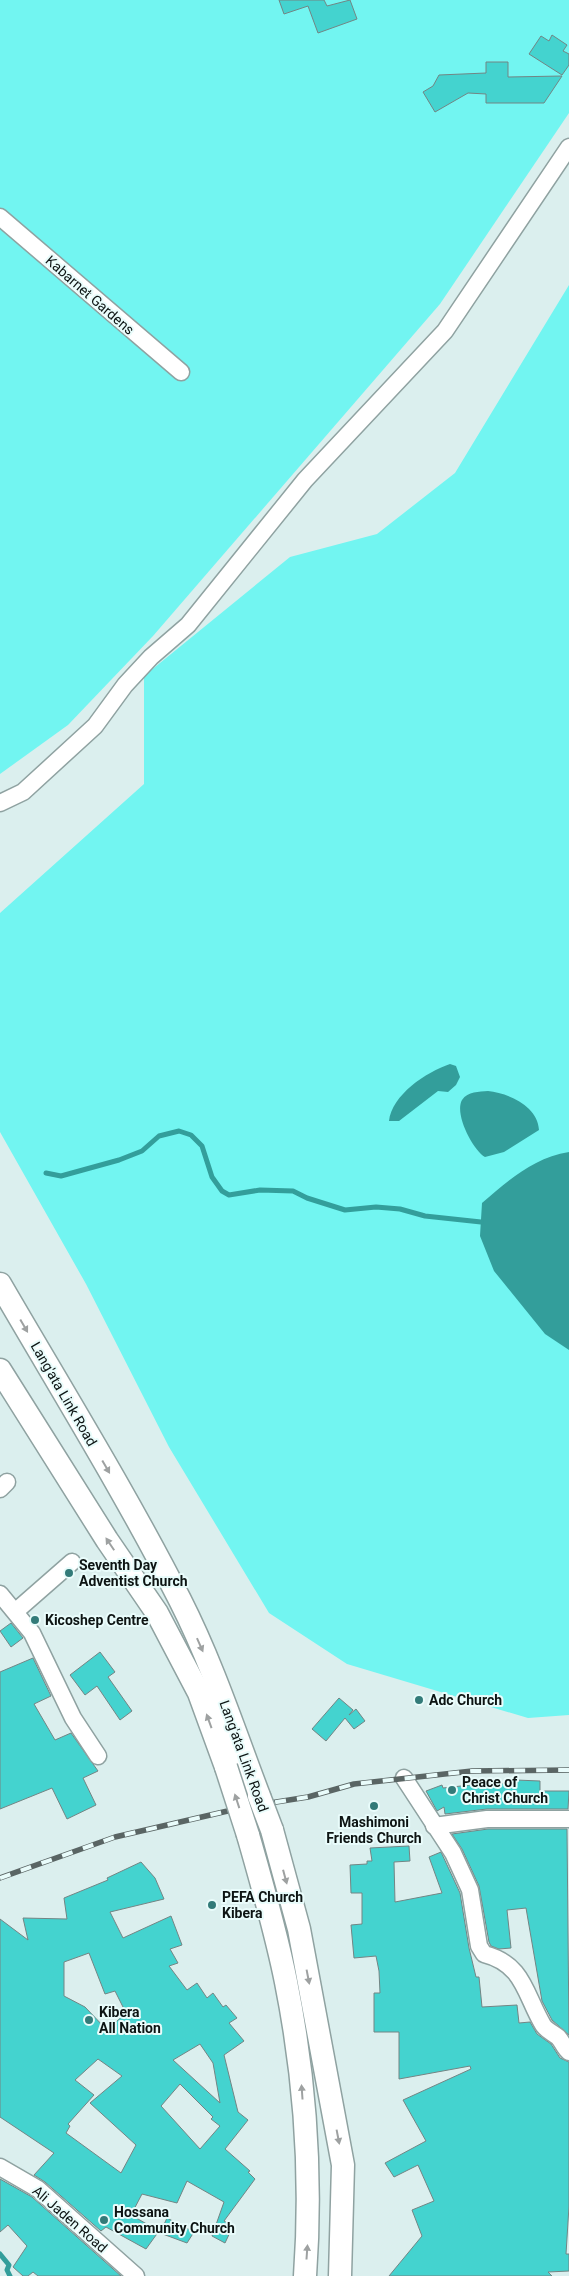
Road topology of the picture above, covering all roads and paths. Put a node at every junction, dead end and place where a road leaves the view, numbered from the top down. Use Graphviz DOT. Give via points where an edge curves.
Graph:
graph roads {
  1 [pos="569,147"];
  2 [pos="0,217"];
  3 [pos="181,372"];
  4 [pos="0,803"];
  5 [pos="0,1285"];
  6 [pos="0,1370"];
  7 [pos="72,1562"];
  8 [pos="0,1594"];
  9 [pos="16,1611"];
  10 [pos="98,1756"];
  11 [pos="404,1778"];
  12 [pos="569,1818"];
  13 [pos="434,1826"];
  14 [pos="569,2052"];
  15 [pos="0,2167"];
  16 [pos="136,2276"];
  17 [pos="306,2276"];
  18 [pos="340,2276"];
  1 -- 4 [label="street" via="445,331 306,480 188,625 125,685 95,726 23,792"];
  2 -- 3 [label="street, Kabarnet Gardens"];
  5 -- 18 [label="main road, Lang'ata Link Road, one-way, bridge" via="180,1600 214,1675 272,1830 299,1930 343,2165"];
  17 -- 6 [label="main road, Lang'ata Link Road, one-way, bridge" via="309,2228 300,2072 287,1983 248,1835 226,1767 199,1693 157,1613"];
  7 -- 9 [label="street"];
  8 -- 9 [label="street"];
  9 -- 10 [label="street" via="32,1633 74,1718"];
  11 -- 13 [label="street"];
  12 -- 13 [label="street" via="487,1819"];
  13 -- 14 [label="street" via="453,1853 470,1890 479,1946 484,1954 498,1957 510,1965 544,2027 559,2038"];
  15 -- 16 [label="street, Ali Jaden Road" via="38,2189"];
}
